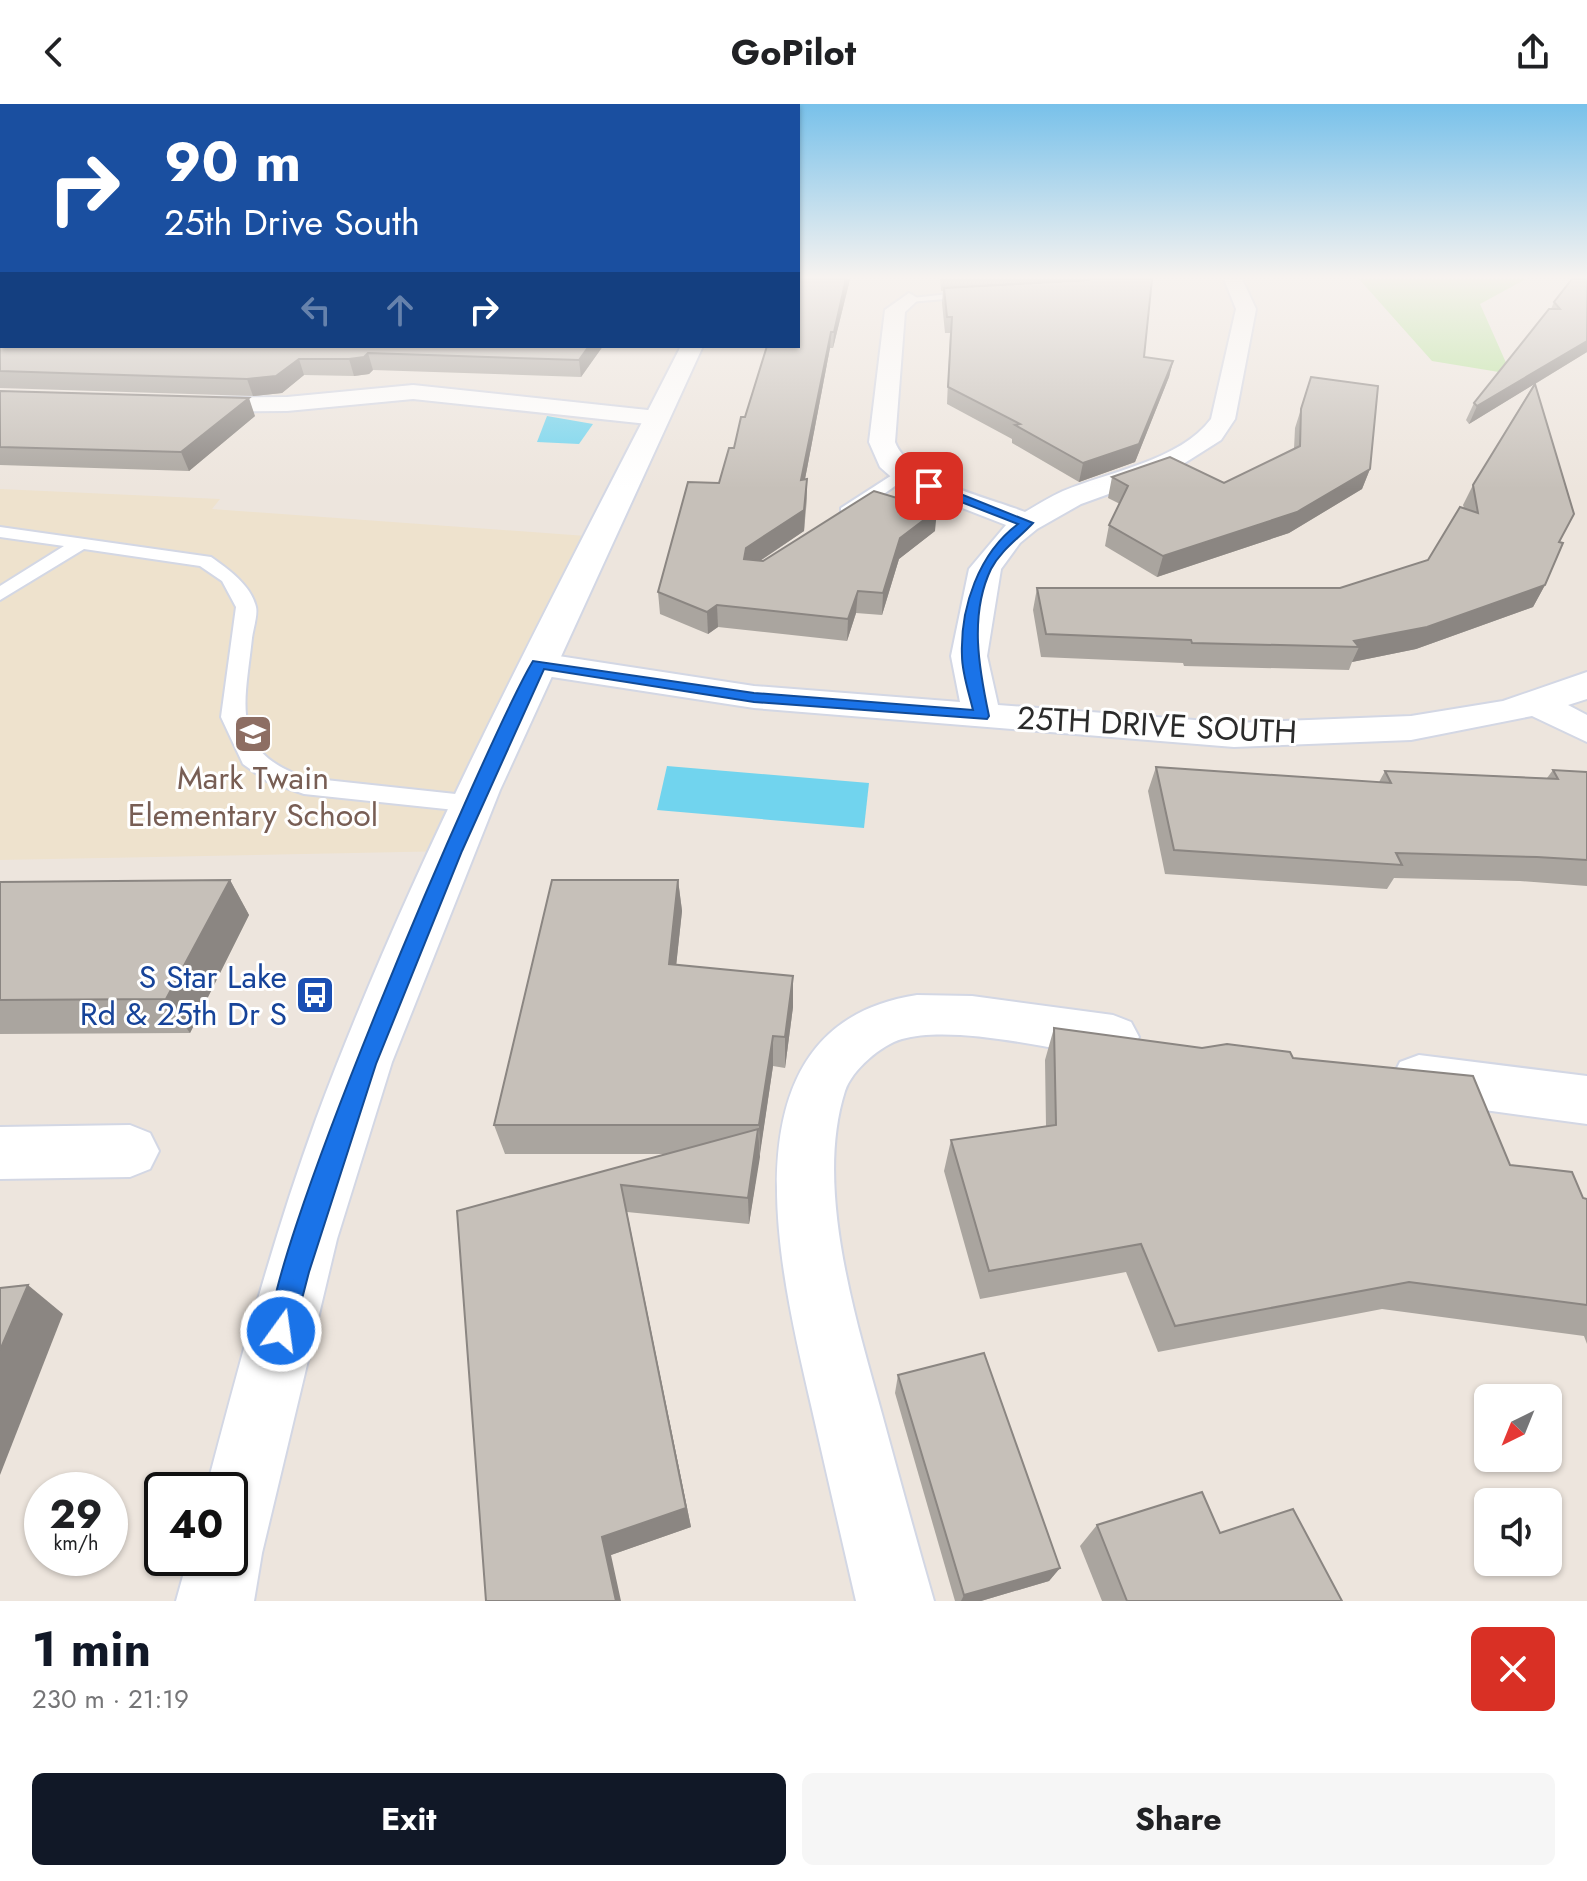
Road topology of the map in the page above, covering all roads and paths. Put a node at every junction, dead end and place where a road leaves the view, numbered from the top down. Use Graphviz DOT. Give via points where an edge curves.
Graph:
graph roads {
  1 [pos="691,349"];
  2 [pos="891,349"];
  3 [pos="1238,349"];
  4 [pos="167,404"];
  5 [pos="657,418"];
  6 [pos="903,473"];
  7 [pos="1027,523"];
  8 [pos="829,525"];
  9 [pos="0,532"];
  10 [pos="82,543"];
  11 [pos="0,594"];
  12 [pos="539,664"];
  13 [pos="1587,683"];
  14 [pos="1536,703"];
  15 [pos="982,716"];
  16 [pos="1587,730"];
  17 [pos="474,804"];
  18 [pos="1164,1044"];
  19 [pos="1368,1071"];
  20 [pos="1587,1100"];
  21 [pos="130,1151"];
  22 [pos="0,1153"];
  23 [pos="247,1472"];
  24 [pos="221,1576"];
  25 [pos="215,1601"];
  26 [pos="895,1601"];
  1 -- 5 [label="street"];
  2 -- 6 [label="street" via="882,442 889,461"];
  3 -- 7 [label="street" via="1223,419 1212,435 1163,465 1071,498"];
  4 -- 5 [label="street" via="287,404 413,392"];
  5 -- 12 [label="street"];
  6 -- 7 [label="street"];
  6 -- 8 [label="lane"];
  7 -- 15 [label="street" via="985,569 974,612 969,656"];
  9 -- 10 [label="lane"];
  10 -- 11 [label="lane"];
  10 -- 17 [label="lane" via="205,561 229,578 246,607 232,717 251,759 275,776 304,786"];
  12 -- 15 [label="street, 25TH DRIVE SOUTH" via="754,697"];
  12 -- 17 [label="street"];
  13 -- 14 [label="street, 25TH DRIVE SOUTH"];
  14 -- 15 [label="street, 25TH DRIVE SOUTH" via="1411,728 1234,735"];
  14 -- 16 [label="street"];
  17 -- 23 [label="street" via="365,1064 305,1242"];
  18 -- 26 [label="street" via="917,1015 876,1026 834,1063 819,1088 810,1122 812,1252 825,1326"];
  19 -- 20 [label="street"];
  21 -- 22 [label="street"];
  24 -- 25 [label="street"];
}
